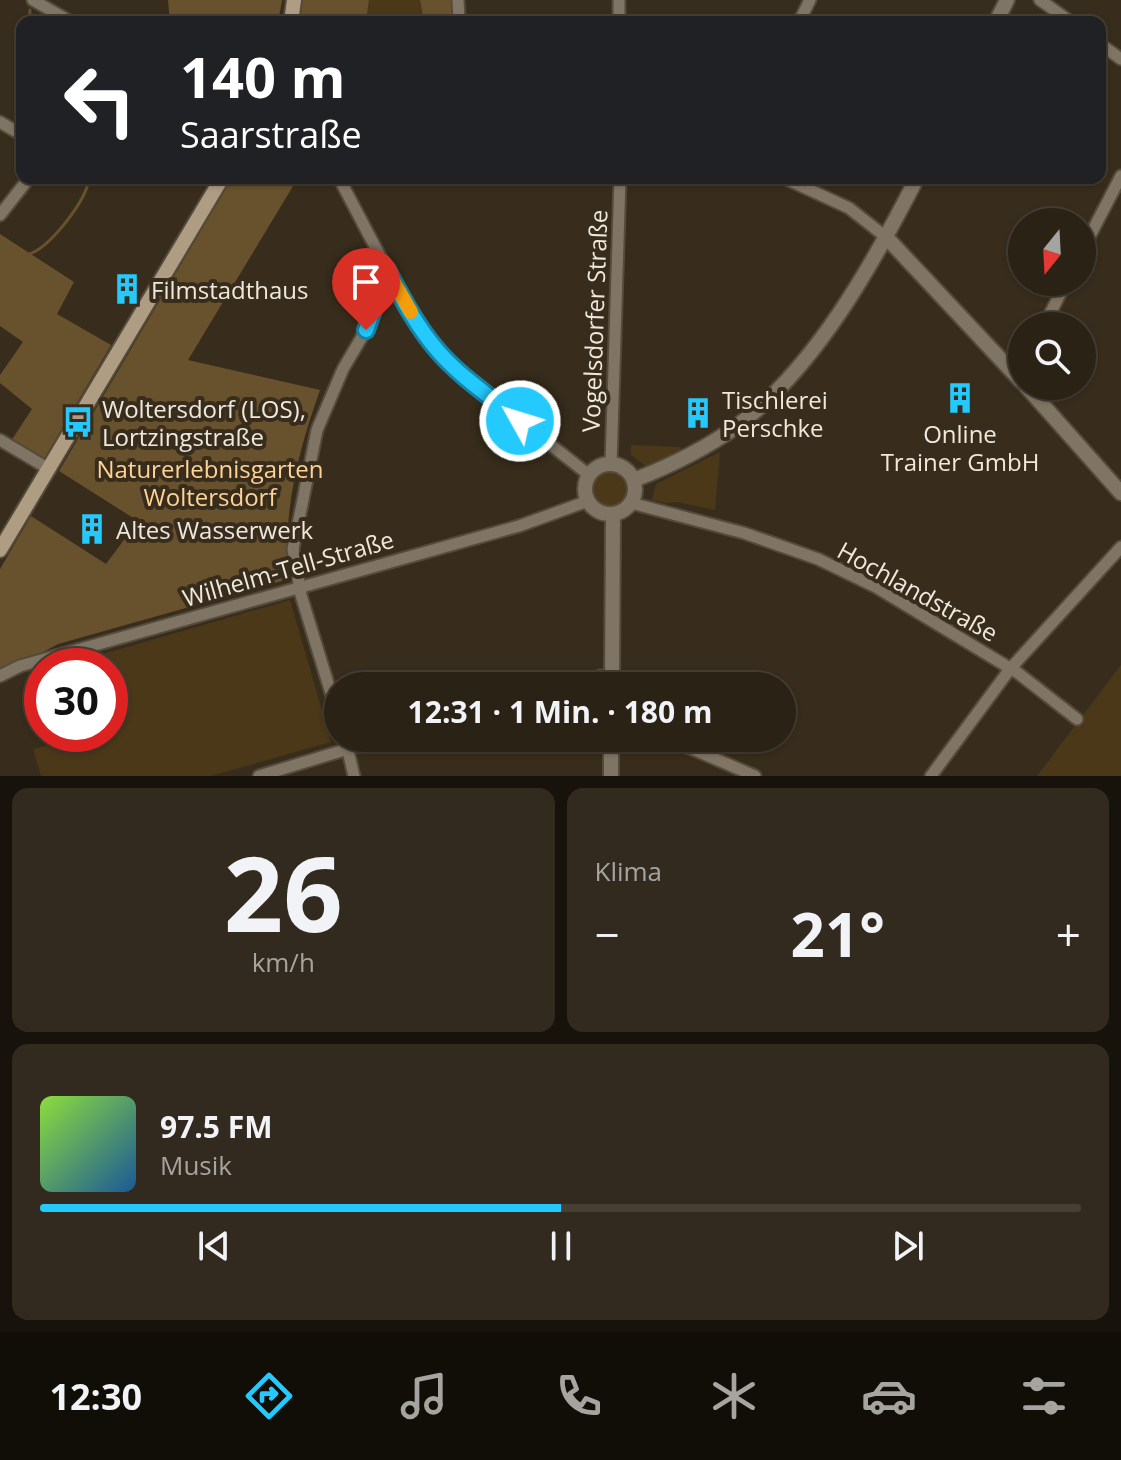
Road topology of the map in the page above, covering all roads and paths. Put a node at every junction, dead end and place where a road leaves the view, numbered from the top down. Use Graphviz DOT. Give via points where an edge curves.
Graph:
graph roads {
  1 [pos="33,0"];
  2 [pos="1040,0"];
  3 [pos="61,16"];
  4 [pos="1063,16"];
  5 [pos="1121,176"];
  6 [pos="24,184"];
  7 [pos="218,184"];
  8 [pos="342,184"];
  9 [pos="620,184"];
  10 [pos="797,184"];
  11 [pos="914,184"];
  12 [pos="0,215"];
  13 [pos="1096,224"];
  14 [pos="887,238"];
  15 [pos="387,270"];
  16 [pos="1008,363"];
  17 [pos="1041,400"];
  18 [pos="0,440"];
  19 [pos="611,464"];
  20 [pos="49,469"];
  21 [pos="589,475"];
  22 [pos="634,480"];
  23 [pos="1121,493"];
  24 [pos="588,501"];
  25 [pos="631,503"];
  26 [pos="613,514"];
  27 [pos="1121,547"];
  28 [pos="0,550"];
  29 [pos="299,588"];
  30 [pos="1010,669"];
  31 [pos="325,672"];
  32 [pos="612,672"];
  33 [pos="0,676"];
  34 [pos="1077,719"];
  35 [pos="324,751"];
  36 [pos="348,752"];
  37 [pos="611,752"];
  38 [pos="699,752"];
  39 [pos="259,776"];
  40 [pos="354,776"];
  41 [pos="611,776"];
  42 [pos="755,776"];
  43 [pos="931,776"];
  1 -- 3 [label="street"];
  2 -- 4 [label="street"];
  5 -- 13 [label="street"];
  6 -- 12 [label="street"];
  7 -- 20 [label="main road"];
  8 -- 15 [label="street"];
  9 -- 19 [label="street, Vogelsdorfer Straße"];
  10 -- 14 [label="street" via="849,208"];
  11 -- 14 [label="street"];
  14 -- 16 [label="street"];
  14 -- 22 [label="street" via="822,336 760,405 703,449"];
  15 -- 21 [label="street" via="438,351"];
  15 -- 29 [label="street" via="366,330 317,430 293,549"];
  17 -- 23 [label="street"];
  18 -- 20 [label="street"];
  19 -- 21 [label="street"];
  19 -- 22 [label="street"];
  20 -- 28 [label="main road"];
  21 -- 24 [label="street"];
  22 -- 25 [label="street"];
  24 -- 26 [label="street"];
  24 -- 29 [label="street, Wilhelm-Tell-Straße" via="519,526"];
  25 -- 26 [label="street"];
  25 -- 30 [label="street, Hochlandstraße" via="818,559 889,594"];
  26 -- 32 [label="street"];
  27 -- 30 [label="street"];
  29 -- 31 [label="street"];
  29 -- 33 [label="street, Wilhelm-Tell-Straße"];
  30 -- 34 [label="street, Hochlandstraße"];
  30 -- 43 [label="street"];
  35 -- 39 [label="street"];
  36 -- 40 [label="street"];
  37 -- 41 [label="street"];
  38 -- 42 [label="street"];
}
